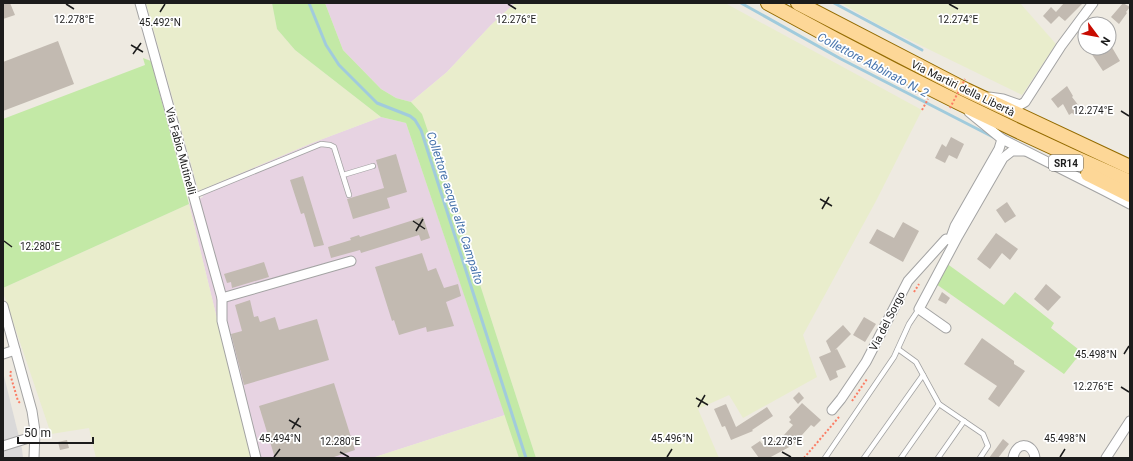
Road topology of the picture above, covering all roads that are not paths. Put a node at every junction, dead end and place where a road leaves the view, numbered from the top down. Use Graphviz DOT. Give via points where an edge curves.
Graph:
graph roads {
  1 [pos="140,3"];
  2 [pos="768,3"];
  3 [pos="798,3"];
  4 [pos="1093,3"];
  5 [pos="978,96"];
  6 [pos="1003,132"];
  7 [pos="1056,133"];
  8 [pos="1024,151"];
  9 [pos="1130,157"];
  10 [pos="373,166"];
  11 [pos="1130,167"];
  12 [pos="343,175"];
  13 [pos="1130,182"];
  14 [pos="349,195"];
  15 [pos="1130,195"];
  16 [pos="194,196"];
  17 [pos="1130,204"];
  18 [pos="952,242"];
  19 [pos="351,262"];
  20 [pos="222,298"];
  21 [pos="3,306"];
  22 [pos="919,309"];
  23 [pos="946,328"];
  24 [pos="898,349"];
  25 [pos="15,350"];
  26 [pos="3,354"];
  27 [pos="923,375"];
  28 [pos="939,404"];
  29 [pos="832,410"];
  30 [pos="964,421"];
  31 [pos="1130,421"];
  32 [pos="35,436"];
  33 [pos="3,446"];
  34 [pos="34,458"];
  35 [pos="256,458"];
  36 [pos="825,458"];
  37 [pos="864,458"];
  38 [pos="901,458"];
  39 [pos="938,458"];
  40 [pos="980,458"];
  41 [pos="1014,458"];
  42 [pos="1035,458"];
  43 [pos="1106,458"];
  1 -- 16 [label="street, Via Fabio Mutinelli"];
  2 -- 6 [label="main road, Via Martiri della Libertà / SR14"];
  3 -- 5 [label="main road, Via Martiri della Libertà / SR14"];
  4 -- 5 [label="street" via="1061,46 1025,102 1020,105 1003,99"];
  5 -- 7 [label="main road, Via Martiri della Libertà / SR14"];
  6 -- 8 [label="street"];
  6 -- 13 [label="main road, Via Martiri della Libertà / SR14"];
  6 -- 15 [label="main road, SR14"];
  6 -- 18 [label="street, Via del Sorgo" via="999,149 954,226"];
  7 -- 9 [label="main road, SR14"];
  7 -- 11 [label="main road, Via Martiri della Libertà / SR14"];
  8 -- 17 [label="street"];
  8 -- 18 [label="street, Via del Sorgo" via="1012,151 1003,158"];
  10 -- 12 [label="lane"];
  12 -- 14 [label="lane"];
  12 -- 16 [label="lane" via="334,147 321,144"];
  16 -- 20 [label="street, Via Fabio Mutinelli"];
  18 -- 22 [label="street, Via del Sorgo"];
  18 -- 29 [label="street, Via del Sorgo" via="946,239 908,281 866,362"];
  19 -- 20 [label="street"];
  20 -- 35 [label="street, Via Fabio Mutinelli" via="222,321"];
  21 -- 25 [label="street"];
  22 -- 23 [label="street, Via del Sorgo"];
  22 -- 24 [label="lane"];
  24 -- 27 [label="lane" via="916,362"];
  24 -- 36 [label="lane"];
  25 -- 26 [label="street"];
  25 -- 32 [label="street" via="32,411"];
  27 -- 28 [label="lane"];
  27 -- 37 [label="lane"];
  28 -- 30 [label="lane"];
  28 -- 38 [label="lane"];
  30 -- 39 [label="lane"];
  30 -- 40 [label="lane" via="983,434 988,446"];
  31 -- 43 [label="street"];
  32 -- 33 [label="street"];
  32 -- 34 [label="street"];
  41 -- 42 [label="street" via="1017,448 1022,446 1031,448"];
}
